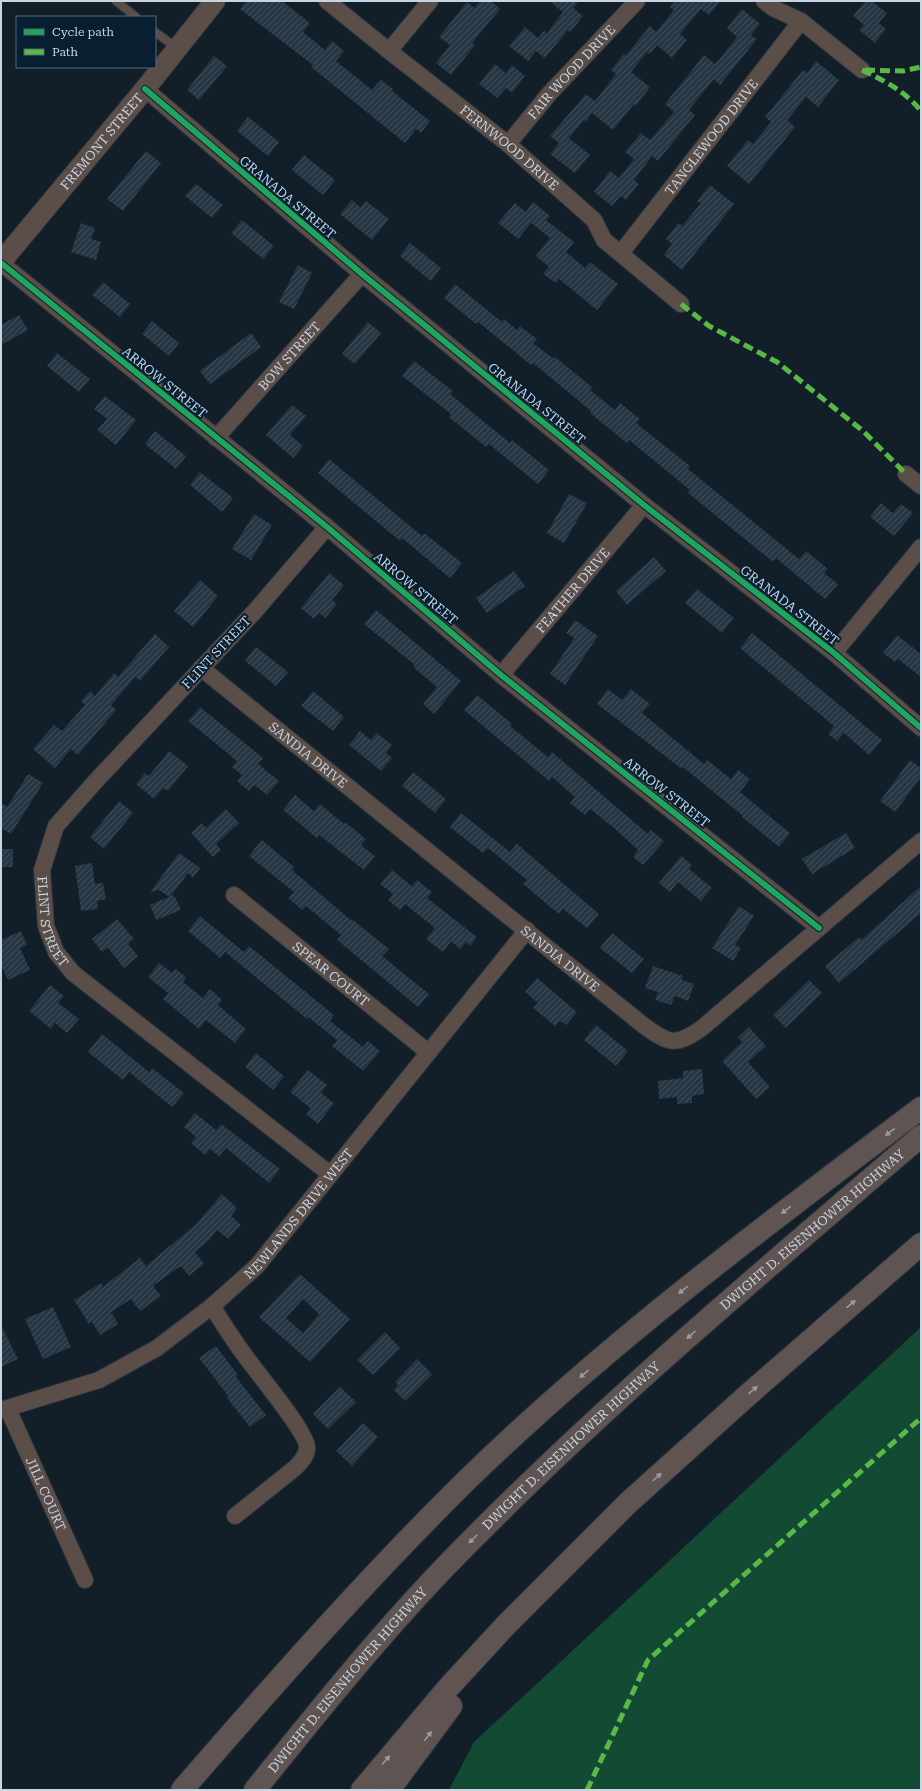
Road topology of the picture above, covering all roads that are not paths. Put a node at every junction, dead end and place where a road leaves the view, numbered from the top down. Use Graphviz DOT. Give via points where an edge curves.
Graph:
graph roads {
  1 [pos="116,1"];
  2 [pos="215,1"];
  3 [pos="327,1"];
  4 [pos="430,1"];
  5 [pos="637,1"];
  6 [pos="764,1"];
  7 [pos="135,16"];
  8 [pos="801,21"];
  9 [pos="156,33"];
  10 [pos="178,48"];
  11 [pos="389,51"];
  12 [pos="862,70"];
  13 [pos="145,90"];
  14 [pos="508,144"];
  15 [pos="621,253"];
  16 [pos="1,263"];
  17 [pos="362,274"];
  18 [pos="681,304"];
  19 [pos="216,438"];
  20 [pos="906,474"];
  21 [pos="921,486"];
  22 [pos="644,505"];
  23 [pos="327,527"];
  24 [pos="921,547"];
  25 [pos="834,653"];
  26 [pos="201,668"];
  27 [pos="501,675"];
  28 [pos="921,728"];
  29 [pos="921,841"];
  30 [pos="234,895"];
  31 [pos="819,928"];
  32 [pos="527,930"];
  33 [pos="428,1052"];
  34 [pos="921,1108"];
  35 [pos="921,1136"];
  36 [pos="330,1174"];
  37 [pos="921,1244"];
  38 [pos="212,1306"];
  39 [pos="4,1409"];
  40 [pos="628,1503"];
  41 [pos="234,1516"];
  42 [pos="85,1580"];
  43 [pos="182,1790"];
  44 [pos="255,1790"];
  45 [pos="362,1790"];
  46 [pos="389,1790"];
  1 -- 7 [label="lane"];
  2 -- 10 [label="street, FREMONT STREET"];
  3 -- 11 [label="street, FERNWOOD DRIVE"];
  4 -- 11 [label="street"];
  5 -- 14 [label="street, FAIR WOOD DRIVE" via="549,94"];
  6 -- 8 [label="street"];
  8 -- 12 [label="street"];
  8 -- 15 [label="street, TANGLEWOOD DRIVE"];
  9 -- 10 [label="lane"];
  10 -- 13 [label="street, FREMONT STREET"];
  11 -- 14 [label="street, FERNWOOD DRIVE"];
  13 -- 16 [label="street, FREMONT STREET"];
  13 -- 17 [label="street, GRANADA STREET"];
  14 -- 15 [label="street, FERNWOOD DRIVE" via="594,220 604,240"];
  15 -- 18 [label="street, FERNWOOD DRIVE"];
  16 -- 19 [label="street, ARROW STREET"];
  17 -- 19 [label="street, BOW STREET"];
  17 -- 22 [label="street, GRANADA STREET"];
  19 -- 23 [label="street, ARROW STREET"];
  20 -- 21 [label="street"];
  22 -- 25 [label="street, GRANADA STREET"];
  22 -- 27 [label="street, FEATHER DRIVE"];
  23 -- 26 [label="street, FLINT STREET" via="256,610"];
  23 -- 27 [label="street, ARROW STREET"];
  24 -- 25 [label="street"];
  25 -- 28 [label="street, GRANADA STREET"];
  26 -- 32 [label="street, SANDIA DRIVE"];
  26 -- 36 [label="street, FLINT STREET" via="56,826 42,870 46,926 56,952 73,973"];
  27 -- 31 [label="street, ARROW STREET"];
  29 -- 31 [label="street, SANDIA DRIVE"];
  30 -- 33 [label="street, SPEAR COURT"];
  31 -- 32 [label="street, SANDIA DRIVE" via="702,1028 683,1041 673,1042 644,1026"];
  32 -- 33 [label="street, NEWLANDS DRIVE WEST"];
  33 -- 36 [label="street, NEWLANDS DRIVE WEST"];
  34 -- 43 [label="highway, one-way" via="656,1312 517,1433 470,1477 366,1585"];
  35 -- 44 [label="highway, DWIGHT D. EISENHOWER HIGHWAY, one-way" via="787,1250 525,1488 443,1569 370,1651"];
  36 -- 38 [label="street, NEWLANDS DRIVE WEST" via="257,1266"];
  40 -- 37 [label="highway, one-way"];
  38 -- 39 [label="street, NEWLANDS DRIVE WEST" via="157,1348 99,1380"];
  38 -- 41 [label="street" via="246,1358 304,1437 307,1447 303,1460 295,1468"];
  39 -- 42 [label="street, JILL COURT"];
  45 -- 40 [label="highway, one-way" via="443,1694 506,1625"];
  46 -- 40 [label="highway, one-way" via="456,1699"];
}
